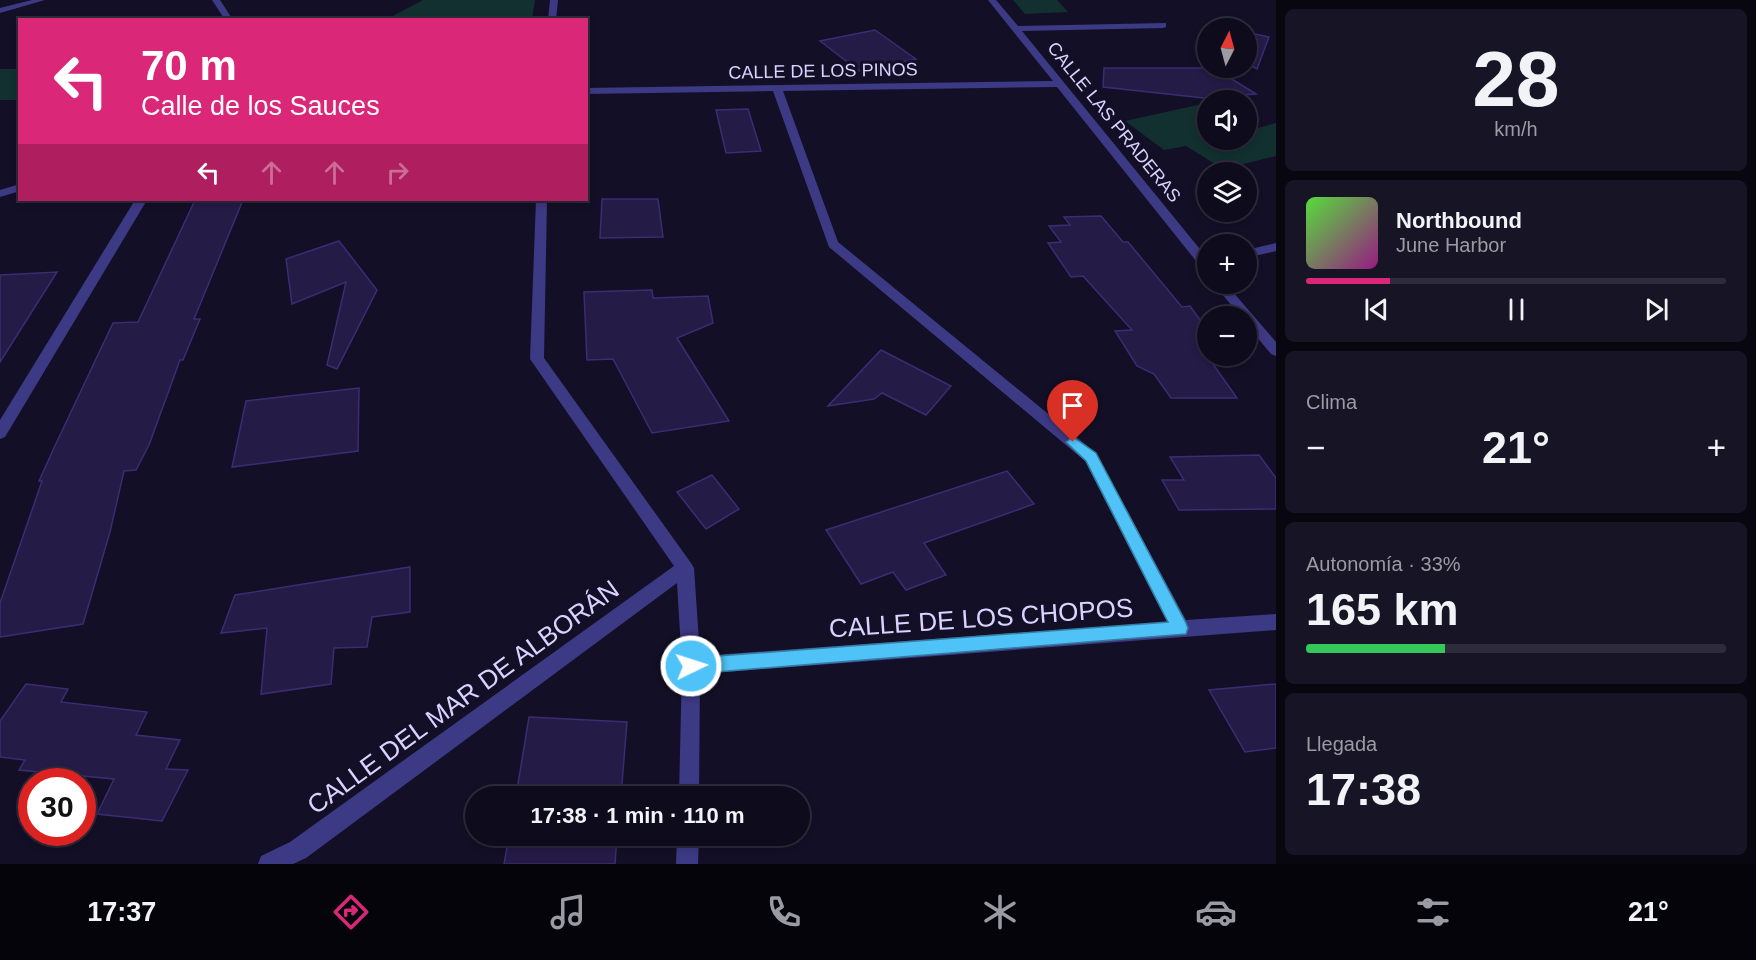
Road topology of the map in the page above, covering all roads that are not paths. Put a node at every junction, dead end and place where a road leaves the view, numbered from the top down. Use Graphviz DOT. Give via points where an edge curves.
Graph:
graph roads {
  1 [pos="15,0"];
  2 [pos="41,0"];
  3 [pos="216,0"];
  4 [pos="554,0"];
  5 [pos="992,0"];
  6 [pos="0,4"];
  7 [pos="0,11"];
  8 [pos="228,18"];
  9 [pos="552,18"];
  10 [pos="1163,25"];
  11 [pos="1016,29"];
  12 [pos="1061,84"];
  13 [pos="777,88"];
  14 [pos="588,91"];
  15 [pos="18,189"];
  16 [pos="0,194"];
  17 [pos="140,201"];
  18 [pos="541,201"];
  19 [pos="1276,247"];
  20 [pos="1257,252"];
  21 [pos="1197,254"];
  22 [pos="1228,294"];
  23 [pos="1276,351"];
  24 [pos="0,433"];
  25 [pos="686,568"];
  26 [pos="1276,622"];
  27 [pos="1180,628"];
  28 [pos="691,666"];
  29 [pos="688,786"];
  30 [pos="688,846"];
  31 [pos="269,864"];
  32 [pos="687,864"];
  1 -- 6 [label="street"];
  2 -- 7 [label="street"];
  3 -- 8 [label="street"];
  4 -- 9 [label="street"];
  5 -- 11 [label="street, CALLE LAS PRADERAS"];
  10 -- 11 [label="street"];
  11 -- 12 [label="street, CALLE LAS PRADERAS"];
  12 -- 13 [label="street, CALLE DE LOS PINOS"];
  12 -- 21 [label="street, CALLE LAS PRADERAS"];
  13 -- 14 [label="street, CALLE DE LOS PINOS"];
  13 -- 27 [label="street" via="833,244 1091,457"];
  15 -- 16 [label="street"];
  17 -- 24 [label="street"];
  18 -- 25 [label="street" via="537,359"];
  19 -- 20 [label="street"];
  22 -- 23 [label="street"];
  25 -- 28 [label="street"];
  25 -- 31 [label="street, CALLE DEL MAR DE ALBORÁN" via="298,850"];
  26 -- 27 [label="street, CALLE DE LOS CHOPOS"];
  27 -- 28 [label="street, CALLE DE LOS CHOPOS"];
  28 -- 29 [label="street"];
  30 -- 32 [label="street"];
}
